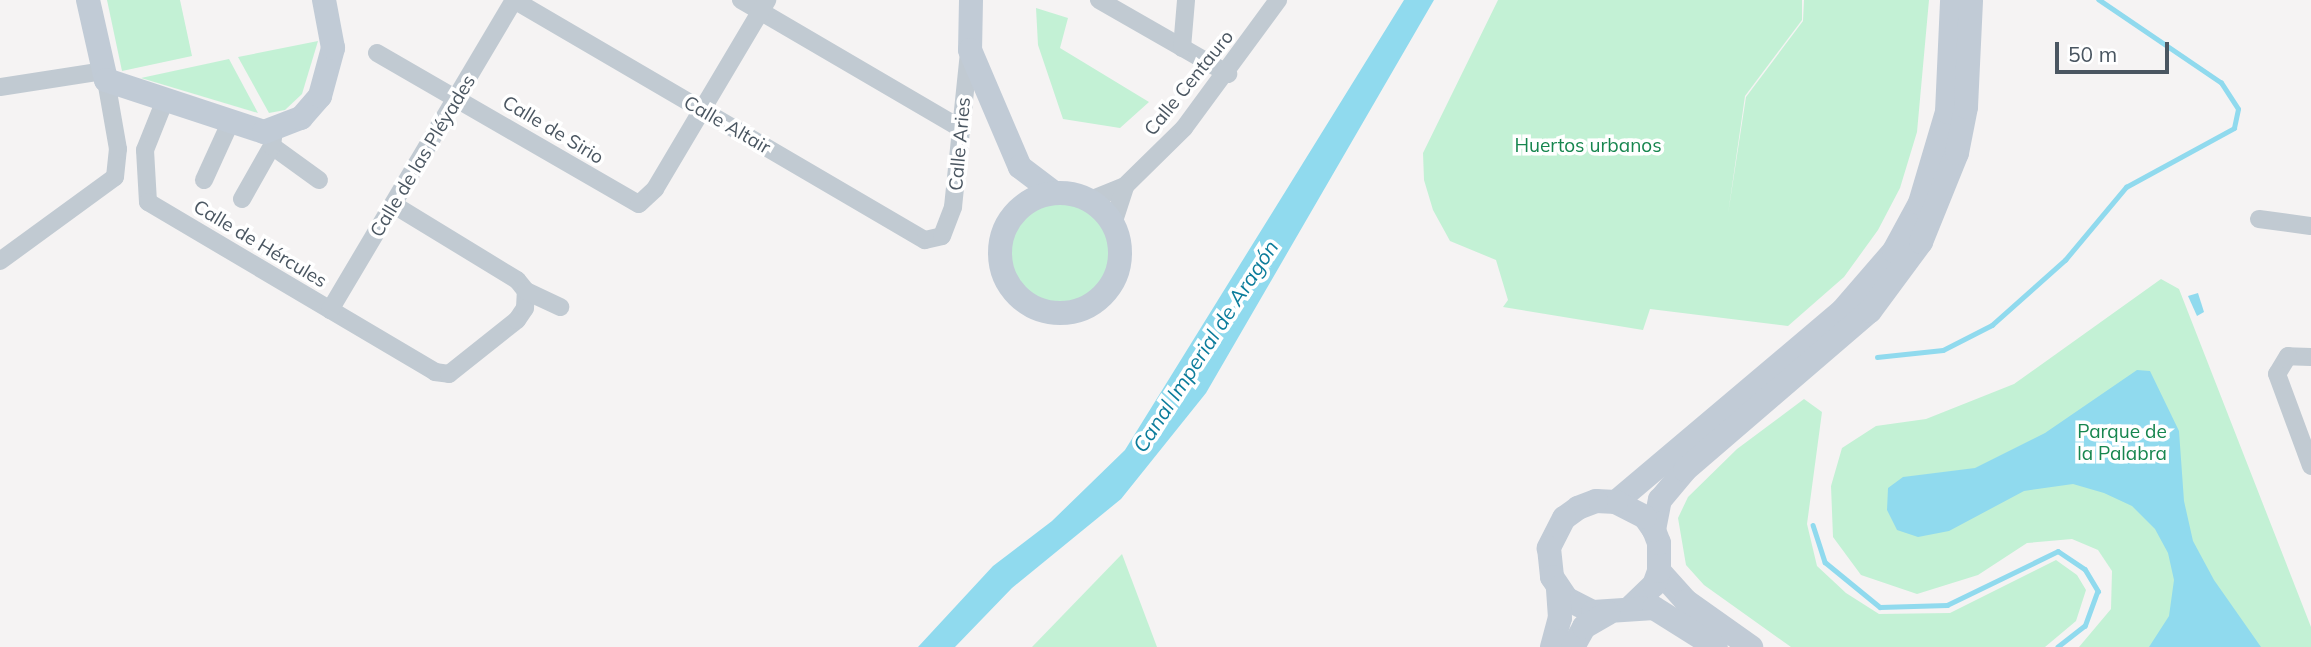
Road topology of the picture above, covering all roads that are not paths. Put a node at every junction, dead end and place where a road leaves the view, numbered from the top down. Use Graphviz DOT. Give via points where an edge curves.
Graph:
graph roads {
  1 [pos="88,0"];
  2 [pos="324,0"];
  3 [pos="514,0"];
  4 [pos="741,0"];
  5 [pos="971,0"];
  6 [pos="1098,0"];
  7 [pos="1186,0"];
  8 [pos="1278,0"];
  9 [pos="1952,0"];
  10 [pos="1971,0"];
  11 [pos="764,6"];
  12 [pos="1182,48"];
  13 [pos="970,50"];
  14 [pos="377,53"];
  15 [pos="1228,74"];
  16 [pos="105,76"];
  17 [pos="0,87"];
  18 [pos="458,99"];
  19 [pos="165,100"];
  20 [pos="703,110"];
  21 [pos="230,123"];
  22 [pos="962,129"];
  23 [pos="273,138"];
  24 [pos="145,150"];
  25 [pos="1020,167"];
  26 [pos="115,177"];
  27 [pos="205,180"];
  28 [pos="318,180"];
  29 [pos="1125,186"];
  30 [pos="1053,192"];
  31 [pos="242,199"];
  32 [pos="1090,200"];
  33 [pos="394,205"];
  34 [pos="1019,207"];
  35 [pos="2259,219"];
  36 [pos="1113,224"];
  37 [pos="2311,226"];
  38 [pos="942,236"];
  39 [pos="0,261"];
  40 [pos="526,291"];
  41 [pos="561,306"];
  42 [pos="330,310"];
  43 [pos="2311,357"];
  44 [pos="2311,467"];
  45 [pos="1616,502"];
  46 [pos="1654,530"];
  47 [pos="1660,571"];
  48 [pos="1558,588"];
  49 [pos="1632,606"];
  50 [pos="1608,613"];
  51 [pos="1552,647"];
  52 [pos="1573,647"];
  53 [pos="1716,647"];
  54 [pos="1751,647"];
  1 -- 16 [label="main road"];
  2 -- 23 [label="main road" via="333,48 327,78 312,109"];
  3 -- 18 [label="street, Calle de las Pléyades"];
  3 -- 20 [label="street, Calle Altair"];
  4 -- 11 [label="street"];
  5 -- 13 [label="main road, Calle Aries"];
  6 -- 12 [label="street"];
  7 -- 12 [label="street"];
  8 -- 15 [label="street, Calle Centauro"];
  9 -- 45 [label="main road" via="1947,112 1920,203 1894,251 1842,311"];
  10 -- 46 [label="main road" via="1966,107 1957,153 1921,242 1870,311 1685,470 1660,500"];
  11 -- 20 [label="street"];
  11 -- 22 [label="street"];
  12 -- 15 [label="street"];
  13 -- 22 [label="street, Calle Aries"];
  13 -- 25 [label="main road, Calle Aries"];
  14 -- 18 [label="street, Calle de Sirio"];
  15 -- 29 [label="street, Calle Centauro" via="1184,128"];
  16 -- 17 [label="street"];
  16 -- 19 [label="main road"];
  16 -- 26 [label="street" via="118,149"];
  18 -- 20 [label="street, Calle de Sirio" via="635,203 652,195"];
  18 -- 33 [label="street, Calle de las Pléyades"];
  19 -- 21 [label="main road"];
  19 -- 24 [label="street, Calle de Hércules"];
  20 -- 38 [label="street, Calle Altair" via="920,239"];
  21 -- 23 [label="main road"];
  21 -- 27 [label="street"];
  22 -- 38 [label="street, Calle Aries" via="956,192"];
  23 -- 28 [label="street"];
  23 -- 31 [label="street"];
  24 -- 26 [label="street"];
  24 -- 42 [label="street, Calle de Hércules" via="148,202"];
  25 -- 30 [label="main road, Calle Aries"];
  25 -- 34 [label="main road, Calle Aries"];
  26 -- 39 [label="street"];
  29 -- 32 [label="street, Calle Centauro"];
  29 -- 36 [label="street, Calle Centauro"];
  30 -- 32 [label="main road"];
  30 -- 34 [label="main road"];
  32 -- 36 [label="main road"];
  33 -- 40 [label="street" via="517,280"];
  33 -- 42 [label="street, Calle de las Pléyades"];
  34 -- 36 [label="main road" via="1001,236 1001,270 1020,299 1054,314 1090,306 1110,286 1120,260"];
  35 -- 37 [label="street"];
  40 -- 41 [label="street"];
  40 -- 42 [label="street, Calle de Hércules" via="525,308 517,320 458,369 443,375"];
  43 -- 44 [label="street" via="2288,356 2277,374"];
  45 -- 46 [label="main road" via="1645,517"];
  45 -- 48 [label="main road" via="1596,501 1577,508 1555,532 1549,565"];
  46 -- 47 [label="main road" via="1660,543"];
  47 -- 49 [label="main road" via="1644,597"];
  47 -- 54 [label="main road" via="1686,601"];
  48 -- 50 [label="main road" via="1580,607"];
  48 -- 51 [label="main road" via="1560,618"];
  49 -- 50 [label="main road"];
  49 -- 53 [label="main road" via="1663,612"];
  50 -- 52 [label="main road" via="1584,628"];
}
